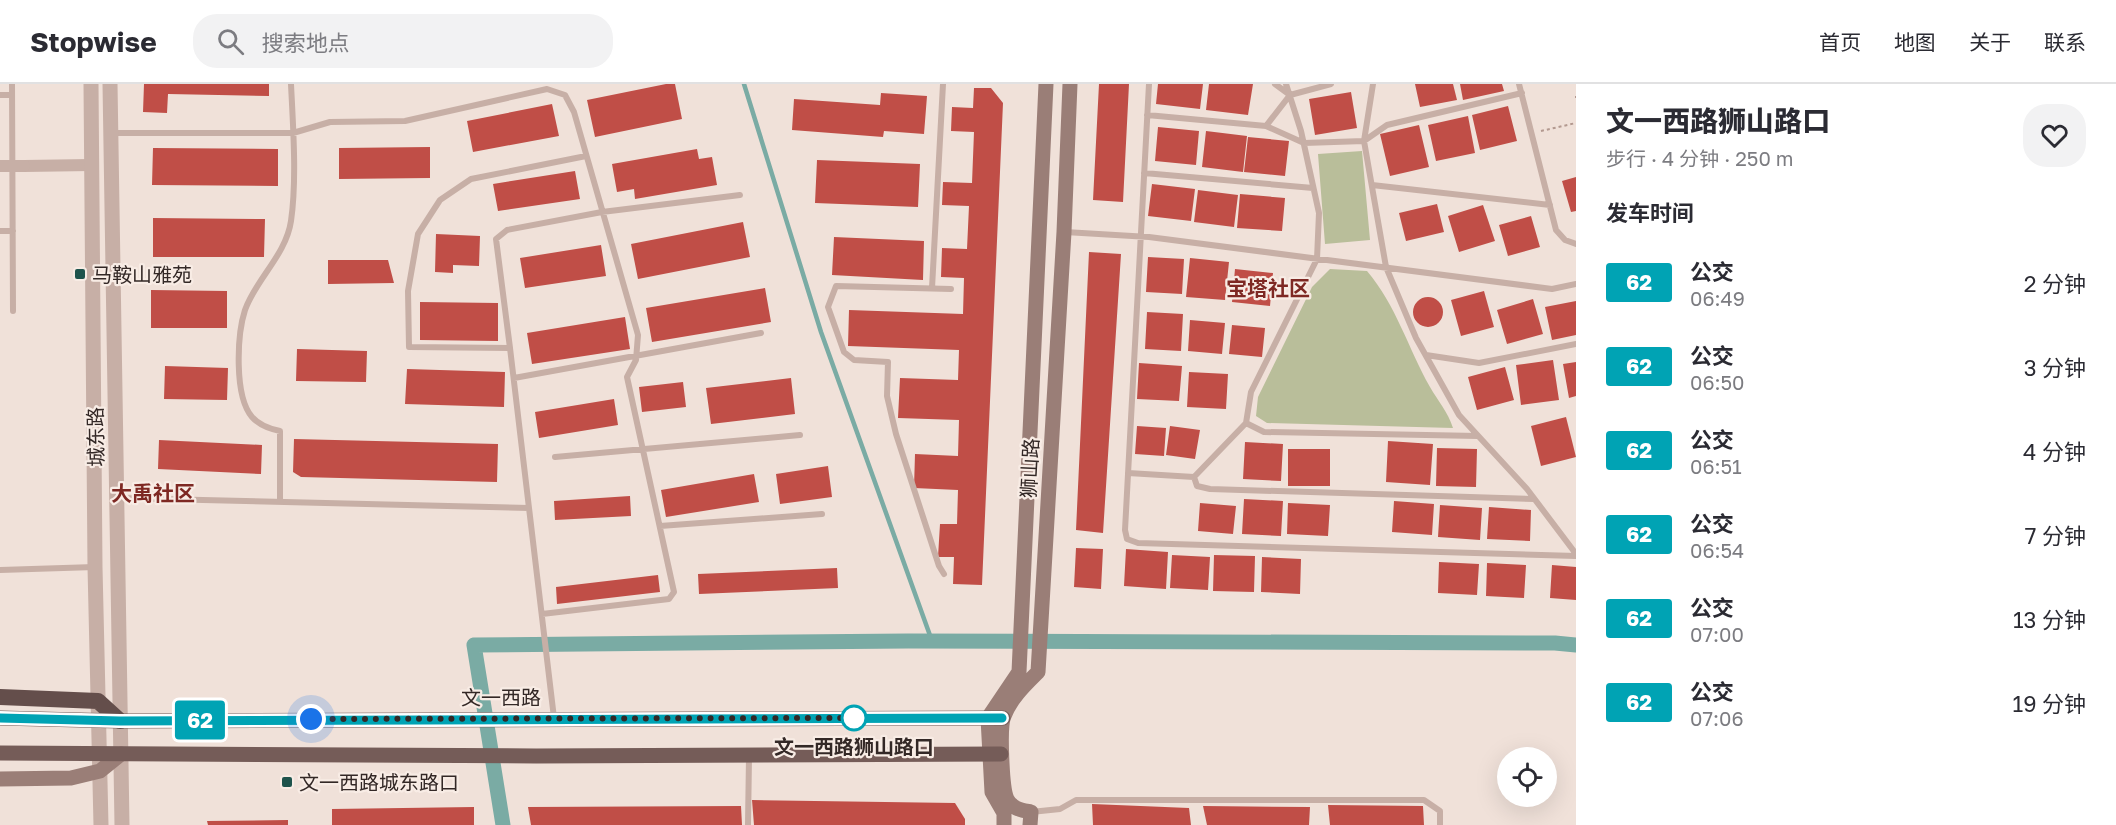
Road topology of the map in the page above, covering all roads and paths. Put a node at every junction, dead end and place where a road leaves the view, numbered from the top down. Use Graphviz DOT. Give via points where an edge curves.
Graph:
graph roads {
  1 [pos="12,84"];
  2 [pos="92,84"];
  3 [pos="110,84"];
  4 [pos="291,84"];
  5 [pos="943,84"];
  6 [pos="1042,84"];
  7 [pos="1070,84"];
  8 [pos="1149,84"];
  9 [pos="1275,84"];
  10 [pos="1286,84"];
  11 [pos="1331,84"];
  12 [pos="1373,84"];
  13 [pos="1519,84"];
  14 [pos="1522,93"];
  15 [pos="1290,94"];
  16 [pos="0,95"];
  17 [pos="12,95"];
  18 [pos="1147,115"];
  19 [pos="1576,123"];
  20 [pos="1266,126"];
  21 [pos="293,132"];
  22 [pos="109,133"];
  23 [pos="1532,133"];
  24 [pos="1364,141"];
  25 [pos="1304,143"];
  26 [pos="586,156"];
  27 [pos="91,165"];
  28 [pos="0,166"];
  29 [pos="1144,173"];
  30 [pos="1372,185"];
  31 [pos="1313,188"];
  32 [pos="740,195"];
  33 [pos="1550,205"];
  34 [pos="603,212"];
  35 [pos="0,231"];
  36 [pos="13,231"];
  37 [pos="1064,232"];
  38 [pos="1140,236"];
  39 [pos="1576,244"];
  40 [pos="1317,259"];
  41 [pos="1386,267"];
  42 [pos="1576,284"];
  43 [pos="932,288"];
  44 [pos="951,289"];
  45 [pos="13,311"];
  46 [pos="761,333"];
  47 [pos="1576,344"];
  48 [pos="510,348"];
  49 [pos="1426,355"];
  50 [pos="636,356"];
  51 [pos="514,378"];
  52 [pos="1246,423"];
  53 [pos="800,435"];
  54 [pos="1478,436"];
  55 [pos="643,451"];
  56 [pos="555,457"];
  57 [pos="1128,473"];
  58 [pos="1194,477"];
  59 [pos="117,498"];
  60 [pos="1534,499"];
  61 [pos="280,501"];
  62 [pos="530,508"];
  63 [pos="822,514"];
  64 [pos="660,526"];
  65 [pos="1576,555"];
  66 [pos="95,567"];
  67 [pos="0,570"];
  68 [pos="944,574"];
  69 [pos="542,614"];
  70 [pos="0,697"];
  71 [pos="98,700"];
  72 [pos="0,718"];
  73 [pos="554,718"];
  74 [pos="995,718"];
  75 [pos="99,720"];
  76 [pos="120,721"];
  77 [pos="0,753"];
  78 [pos="100,754"];
  79 [pos="121,754"];
  80 [pos="995,754"];
  81 [pos="749,756"];
  82 [pos="100,771"];
  83 [pos="0,779"];
  84 [pos="1030,818"];
  85 [pos="101,825"];
  86 [pos="122,825"];
  87 [pos="748,825"];
  88 [pos="1004,825"];
  89 [pos="1440,825"];
  1 -- 17 [label="lane"];
  2 -- 27 [label="street, 城东路"];
  3 -- 22 [label="street, 城东路"];
  4 -- 21 [label="lane"];
  5 -- 43 [label="lane"];
  6 -- 74 [label="main road, 狮山路" via="1019,672"];
  7 -- 37 [label="main road, 狮山路"];
  8 -- 18 [label="lane"];
  9 -- 15 [label="lane"];
  10 -- 15 [label="lane"];
  11 -- 15 [label="lane"];
  12 -- 24 [label="lane"];
  13 -- 14 [label="lane"];
  14 -- 23 [label="lane"];
  14 -- 24 [label="lane" via="1387,124"];
  15 -- 20 [label="lane"];
  15 -- 25 [label="lane"];
  16 -- 17 [label="lane"];
  17 -- 36 [label="lane"];
  18 -- 20 [label="lane"];
  18 -- 29 [label="lane"];
  19 -- 23 [label="path"];
  20 -- 25 [label="lane"];
  21 -- 22 [label="lane"];
  21 -- 26 [label="lane" via="330,122 405,121 547,89 565,95"];
  21 -- 61 [label="lane" via="291,222 282,251 245,309 238,338 242,395 252,417 267,428 280,431"];
  22 -- 59 [label="street, 城东路"];
  23 -- 33 [label="lane"];
  24 -- 25 [label="lane"];
  24 -- 30 [label="lane"];
  25 -- 31 [label="lane"];
  26 -- 34 [label="lane"];
  26 -- 48 [label="lane" via="471,179 440,200 418,234 408,291 409,347"];
  27 -- 28 [label="street, bridge"];
  27 -- 66 [label="street, 城东路"];
  29 -- 31 [label="lane"];
  29 -- 38 [label="lane"];
  30 -- 33 [label="lane"];
  30 -- 41 [label="lane"];
  31 -- 40 [label="lane" via="1319,213"];
  32 -- 34 [label="lane"];
  33 -- 39 [label="lane" via="1556,230 1565,240"];
  34 -- 48 [label="lane" via="507,230 496,239"];
  34 -- 50 [label="lane" via="638,335"];
  35 -- 36 [label="lane"];
  36 -- 45 [label="lane"];
  37 -- 38 [label="lane"];
  37 -- 74 [label="main road, 狮山路" via="1038,672"];
  38 -- 40 [label="lane"];
  38 -- 57 [label="lane"];
  40 -- 41 [label="lane"];
  40 -- 52 [label="lane" via="1251,392"];
  41 -- 42 [label="lane" via="1552,289"];
  41 -- 49 [label="lane"];
  43 -- 44 [label="lane"];
  43 -- 68 [label="lane" via="836,286 828,307 844,352 854,360 888,362 887,396 896,434"];
  46 -- 50 [label="lane"];
  47 -- 49 [label="lane" via="1479,363"];
  48 -- 51 [label="lane"];
  49 -- 54 [label="lane" via="1459,415"];
  50 -- 51 [label="lane"];
  50 -- 55 [label="lane" via="627,377"];
  51 -- 62 [label="lane"];
  52 -- 54 [label="lane" via="1264,432"];
  52 -- 58 [label="lane"];
  53 -- 55 [label="lane"];
  54 -- 60 [label="lane"];
  55 -- 56 [label="lane"];
  55 -- 64 [label="lane"];
  57 -- 58 [label="lane"];
  57 -- 65 [label="lane" via="1126,539 1138,543"];
  58 -- 60 [label="lane" via="1197,486 1210,489"];
  59 -- 61 [label="lane"];
  59 -- 76 [label="street, 城东路"];
  60 -- 65 [label="lane"];
  61 -- 62 [label="lane"];
  62 -- 69 [label="lane"];
  63 -- 64 [label="lane"];
  64 -- 69 [label="lane" via="674,592 669,599"];
  66 -- 67 [label="lane"];
  66 -- 71 [label="street, 城东路"];
  69 -- 73 [label="lane"];
  70 -- 71 [label="highway"];
  71 -- 75 [label="street, 城东路"];
  71 -- 76 [label="highway"];
  72 -- 75 [label="main road, 文一西路"];
  73 -- 74 [label="main road, 文一西路"];
  73 -- 76 [label="main road, 文一西路"];
  74 -- 80 [label="main road"];
  75 -- 76 [label="main road, 文一西路"];
  75 -- 78 [label="street, 城东路"];
  76 -- 79 [label="street, 城东路"];
  77 -- 78 [label="main road"];
  78 -- 79 [label="main road"];
  78 -- 82 [label="street, 城东路"];
  79 -- 81 [label="main road"];
  79 -- 82 [label="main road"];
  79 -- 86 [label="street, 城东路"];
  80 -- 81 [label="main road"];
  80 -- 84 [label="main road" via="1007,799"];
  80 -- 88 [label="main road" via="992,792 1005,813"];
  81 -- 87 [label="lane"];
  82 -- 83 [label="main road" via="71,778"];
  82 -- 85 [label="street, 城东路"];
  84 -- 89 [label="lane" via="1076,800 1424,800 1440,811"];
}
